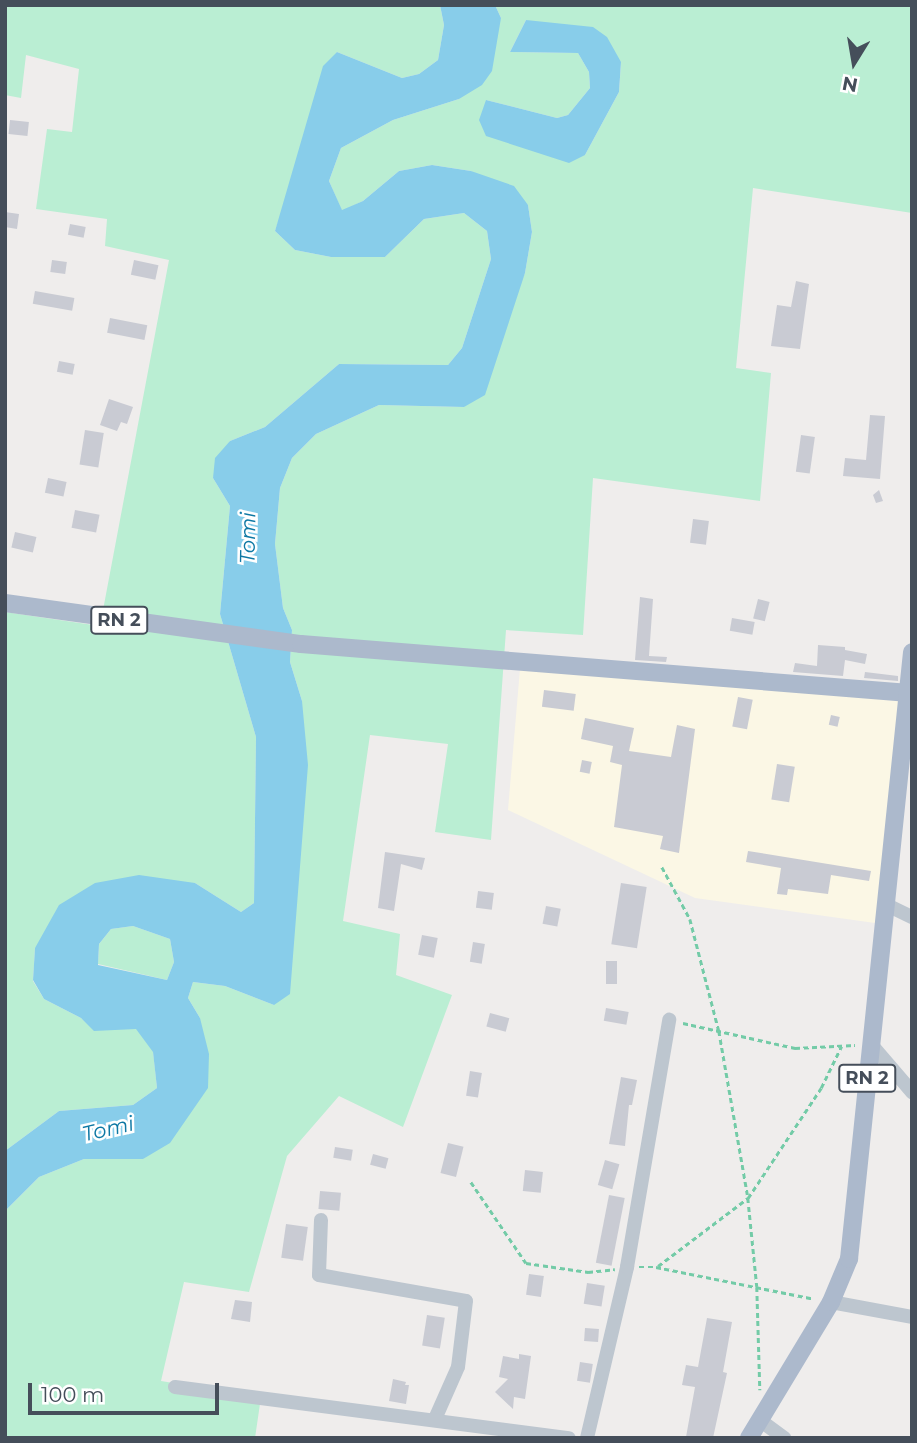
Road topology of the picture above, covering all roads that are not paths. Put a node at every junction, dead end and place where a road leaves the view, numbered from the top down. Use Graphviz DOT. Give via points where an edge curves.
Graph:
graph roads {
  1 [pos="5,603"];
  2 [pos="912,652"];
  3 [pos="909,693"];
  4 [pos="887,905"];
  5 [pos="912,917"];
  6 [pos="669,1020"];
  7 [pos="870,1043"];
  8 [pos="912,1091"];
  9 [pos="321,1220"];
  10 [pos="831,1302"];
  11 [pos="912,1318"];
  12 [pos="175,1387"];
  13 [pos="435,1419"];
  14 [pos="761,1421"];
  15 [pos="569,1438"];
  16 [pos="587,1438"];
  17 [pos="749,1438"];
  18 [pos="784,1438"];
  1 -- 3 [label="main road, RN 2" via="301,644"];
  2 -- 3 [label="main road, RN 2"];
  3 -- 4 [label="main road, RN 2"];
  4 -- 5 [label="street"];
  4 -- 7 [label="main road, RN 2"];
  6 -- 16 [label="street" via="627,1267"];
  7 -- 8 [label="street"];
  7 -- 10 [label="main road, RN 2" via="849,1259"];
  9 -- 13 [label="street" via="319,1275 466,1301 458,1367"];
  10 -- 11 [label="street"];
  10 -- 14 [label="main road, RN 2"];
  12 -- 13 [label="street"];
  13 -- 15 [label="street"];
  14 -- 17 [label="main road, RN 2"];
  14 -- 18 [label="street"];
}
